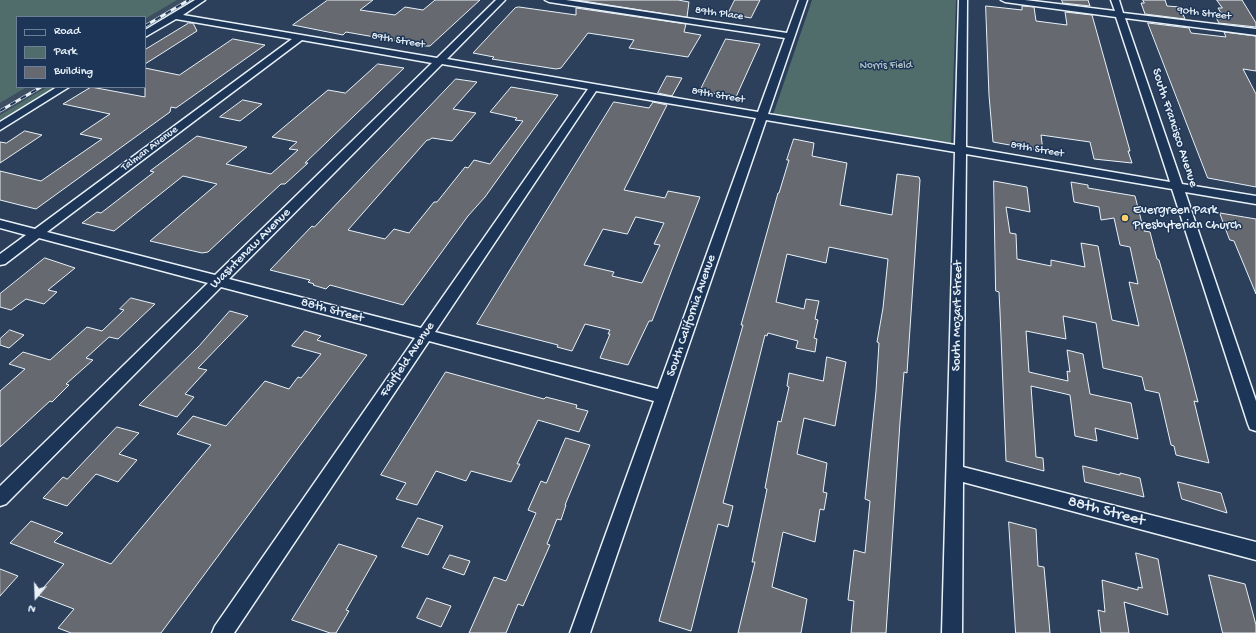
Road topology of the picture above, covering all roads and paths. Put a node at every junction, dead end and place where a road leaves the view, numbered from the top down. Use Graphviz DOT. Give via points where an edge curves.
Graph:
graph roads {
  1 [pos="201,0"];
  2 [pos="501,0"];
  3 [pos="549,0"];
  4 [pos="803,0"];
  5 [pos="963,0"];
  6 [pos="1006,0"];
  7 [pos="1116,0"];
  8 [pos="1120,15"];
  9 [pos="176,16"];
  10 [pos="1256,32"];
  11 [pos="146,33"];
  12 [pos="790,36"];
  13 [pos="300,37"];
  14 [pos="440,61"];
  15 [pos="594,87"];
  16 [pos="62,88"];
  17 [pos="762,116"];
  18 [pos="0,127"];
  19 [pos="961,149"];
  20 [pos="1177,186"];
  21 [pos="1256,200"];
  22 [pos="0,224"];
  23 [pos="37,234"];
  24 [pos="0,261"];
  25 [pos="218,281"];
  26 [pos="425,335"];
  27 [pos="663,397"];
  28 [pos="1256,424"];
  29 [pos="955,472"];
  30 [pos="0,498"];
  31 [pos="1256,551"];
  32 [pos="222,633"];
  33 [pos="580,633"];
  34 [pos="952,633"];
  1 -- 9 [label="street"];
  2 -- 14 [label="street, Washtenaw Avenue"];
  3 -- 12 [label="street, 89th Place"];
  4 -- 12 [label="street, South California Avenue"];
  5 -- 19 [label="street, South Mozart Street"];
  6 -- 8 [label="street, 90th Street"];
  7 -- 8 [label="street, South Francisco Avenue"];
  8 -- 10 [label="street, 90th Street"];
  8 -- 20 [label="street, South Francisco Avenue"];
  9 -- 11 [label="street"];
  9 -- 13 [label="street, 89th Street"];
  12 -- 17 [label="street, South California Avenue"];
  13 -- 14 [label="street, 89th Street"];
  13 -- 23 [label="street, Talman Avenue"];
  14 -- 15 [label="street, 89th Street"];
  14 -- 25 [label="street, Washtenaw Avenue"];
  15 -- 17 [label="street, 89th Street"];
  15 -- 26 [label="street, Fairfield Avenue"];
  16 -- 18 [label="street"];
  17 -- 19 [label="street, 89th Street"];
  17 -- 27 [label="street, South California Avenue"];
  19 -- 20 [label="street, 89th Street"];
  19 -- 29 [label="street, South Mozart Street"];
  20 -- 21 [label="street, 89th Street"];
  20 -- 28 [label="street, South Francisco Avenue"];
  22 -- 23 [label="street, 88th Street"];
  23 -- 24 [label="street, Talman Avenue"];
  23 -- 25 [label="street, 88th Street"];
  25 -- 26 [label="street, 88th Street"];
  25 -- 30 [label="street, Washtenaw Avenue"];
  26 -- 27 [label="street, 88th Street"];
  26 -- 32 [label="street, Fairfield Avenue"];
  27 -- 33 [label="street, South California Avenue"];
  29 -- 31 [label="street, 88th Street"];
  29 -- 34 [label="street, South Mozart Street"];
}
